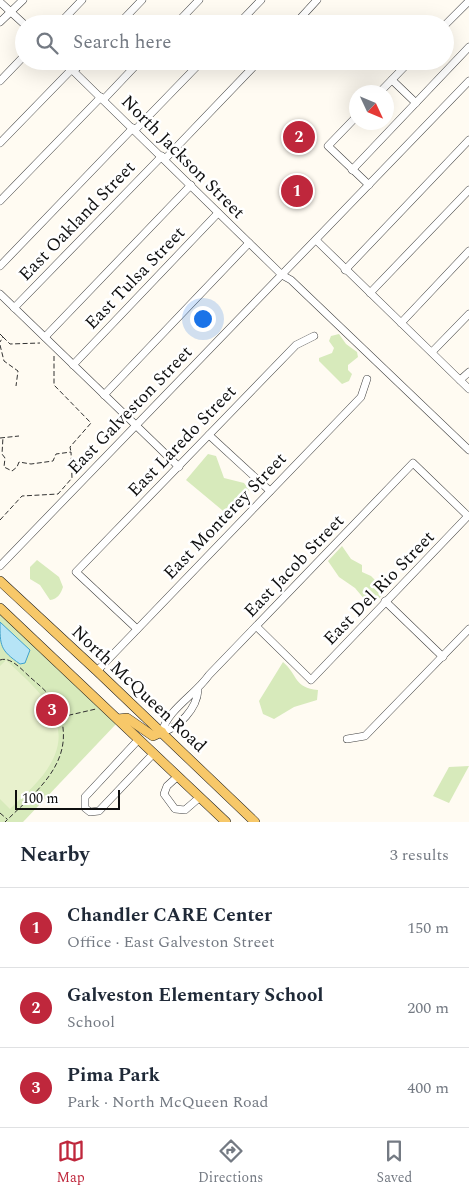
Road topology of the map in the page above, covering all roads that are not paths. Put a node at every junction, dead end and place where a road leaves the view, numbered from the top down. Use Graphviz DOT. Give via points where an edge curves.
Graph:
graph roads {
  1 [pos="23,0"];
  2 [pos="82,0"];
  3 [pos="142,0"];
  4 [pos="199,0"];
  5 [pos="260,0"];
  6 [pos="317,0"];
  7 [pos="469,1"];
  8 [pos="0,2"];
  9 [pos="10,12"];
  10 [pos="68,15"];
  11 [pos="128,15"];
  12 [pos="185,15"];
  13 [pos="246,15"];
  14 [pos="303,15"];
  15 [pos="15,16"];
  16 [pos="454,16"];
  17 [pos="0,22"];
  18 [pos="469,47"];
  19 [pos="454,63"];
  20 [pos="15,65"];
  21 [pos="73,70"];
  22 [pos="131,70"];
  23 [pos="193,70"];
  24 [pos="250,70"];
  25 [pos="401,70"];
  26 [pos="447,70"];
  27 [pos="392,80"];
  28 [pos="0,81"];
  29 [pos="469,81"];
  30 [pos="387,85"];
  31 [pos="102,98"];
  32 [pos="416,103"];
  33 [pos="349,124"];
  34 [pos="134,129"];
  35 [pos="469,140"];
  36 [pos="0,143"];
  37 [pos="164,157"];
  38 [pos="352,170"];
  39 [pos="191,185"];
  40 [pos="369,185"];
  41 [pos="469,190"];
  42 [pos="0,201"];
  43 [pos="218,213"];
  44 [pos="316,240"];
  45 [pos="249,243"];
  46 [pos="469,251"];
  47 [pos="0,266"];
  48 [pos="346,270"];
  49 [pos="282,274"];
  50 [pos="370,293"];
  51 [pos="0,294"];
  52 [pos="14,308"];
  53 [pos="469,314"];
  54 [pos="401,323"];
  55 [pos="314,336"];
  56 [pos="43,340"];
  57 [pos="432,352"];
  58 [pos="73,364"];
  59 [pos="469,372"];
  60 [pos="368,379"];
  61 [pos="460,380"];
  62 [pos="469,389"];
  63 [pos="104,395"];
  64 [pos="136,425"];
  65 [pos="209,434"];
  66 [pos="469,450"];
  67 [pos="179,467"];
  68 [pos="270,491"];
  69 [pos="468,516"];
  70 [pos="0,566"];
  71 [pos="0,581"];
  72 [pos="385,601"];
  73 [pos="0,608"];
  74 [pos="256,626"];
  75 [pos="469,628"];
  76 [pos="137,629"];
  77 [pos="443,656"];
  78 [pos="98,670"];
  79 [pos="118,719"];
  80 [pos="162,732"];
  81 [pos="139,739"];
  82 [pos="347,740"];
  83 [pos="154,754"];
  84 [pos="178,776"];
  85 [pos="200,797"];
  86 [pos="226,822"];
  87 [pos="255,822"];
  1 -- 9 [label="street"];
  2 -- 10 [label="street"];
  3 -- 11 [label="street"];
  4 -- 12 [label="street"];
  5 -- 13 [label="street"];
  6 -- 14 [label="street"];
  7 -- 16 [label="street"];
  8 -- 9 [label="street"];
  9 -- 15 [label="street"];
  9 -- 17 [label="street"];
  18 -- 19 [label="street"];
  20 -- 28 [label="street"];
  21 -- 31 [label="street, North Jackson Street"];
  21 -- 36 [label="street"];
  22 -- 31 [label="street"];
  23 -- 34 [label="street"];
  24 -- 37 [label="street, East Oakland Street"];
  25 -- 27 [label="street"];
  26 -- 32 [label="street"];
  27 -- 30 [label="street"];
  27 -- 32 [label="street"];
  29 -- 40 [label="street, East Galveston Street"];
  31 -- 34 [label="street, North Jackson Street"];
  31 -- 42 [label="street"];
  32 -- 38 [label="street"];
  33 -- 38 [label="street" via="328,146"];
  34 -- 37 [label="street, North Jackson Street"];
  34 -- 47 [label="street"];
  35 -- 48 [label="street"];
  37 -- 39 [label="street, North Jackson Street"];
  37 -- 52 [label="street, East Oakland Street"];
  38 -- 40 [label="street"];
  39 -- 43 [label="street, North Jackson Street"];
  39 -- 56 [label="street"];
  40 -- 44 [label="street, East Galveston Street"];
  41 -- 50 [label="street"];
  43 -- 45 [label="street, North Jackson Street"];
  43 -- 58 [label="street, East Tulsa Street"];
  44 -- 48 [label="street"];
  44 -- 49 [label="street, East Galveston Street"];
  45 -- 49 [label="street, North Jackson Street"];
  45 -- 63 [label="street"];
  46 -- 54 [label="street"];
  48 -- 50 [label="street"];
  49 -- 64 [label="street, East Galveston Street"];
  49 -- 66 [label="street, North Jackson Street"];
  50 -- 54 [label="street"];
  51 -- 52 [label="street"];
  52 -- 56 [label="street"];
  53 -- 57 [label="street"];
  54 -- 57 [label="street"];
  55 -- 65 [label="street, East Laredo Street" via="296,345"];
  56 -- 58 [label="street"];
  57 -- 61 [label="street"];
  58 -- 63 [label="street"];
  59 -- 61 [label="street"];
  60 -- 68 [label="street, East Monterey Street" via="361,397"];
  61 -- 62 [label="street"];
  63 -- 64 [label="street"];
  64 -- 67 [label="street"];
  64 -- 70 [label="street, East Galveston Street"];
  65 -- 67 [label="street, East Laredo Street"];
  65 -- 68 [label="street"];
  67 -- 76 [label="street, East Laredo Street" via="76,572"];
  68 -- 76 [label="street, East Monterey Street"];
  69 -- 72 [label="street, East Del Rio Street"];
  69 -- 74 [label="street, East Jacob Street" via="412,463"];
  71 -- 78 [label="main road, North McQueen Road"];
  72 -- 74 [label="street, East Del Rio Street" via="311,680"];
  72 -- 77 [label="street"];
  73 -- 79 [label="main road, North McQueen Road"];
  74 -- 80 [label="street, East Jacob Street" via="209,675 198,690 196,705 171,730"];
  75 -- 77 [label="street"];
  76 -- 78 [label="street, East Monterey Street"];
  77 -- 82 [label="street" via="365,736"];
  78 -- 80 [label="main road, North McQueen Road"];
  79 -- 80 [label="main road" via="127,718 153,736"];
  79 -- 81 [label="main road, North McQueen Road"];
  80 -- 87 [label="main road, North McQueen Road"];
  81 -- 83 [label="main road, North McQueen Road"];
  81 -- 83 [label="street" via="85,797 85,808 90,812 99,811"];
  83 -- 84 [label="main road, North McQueen Road"];
  84 -- 85 [label="main road, North McQueen Road"];
  84 -- 85 [label="street" via="167,786 164,794 175,809 184,810"];
  85 -- 86 [label="main road, North McQueen Road"];
}
